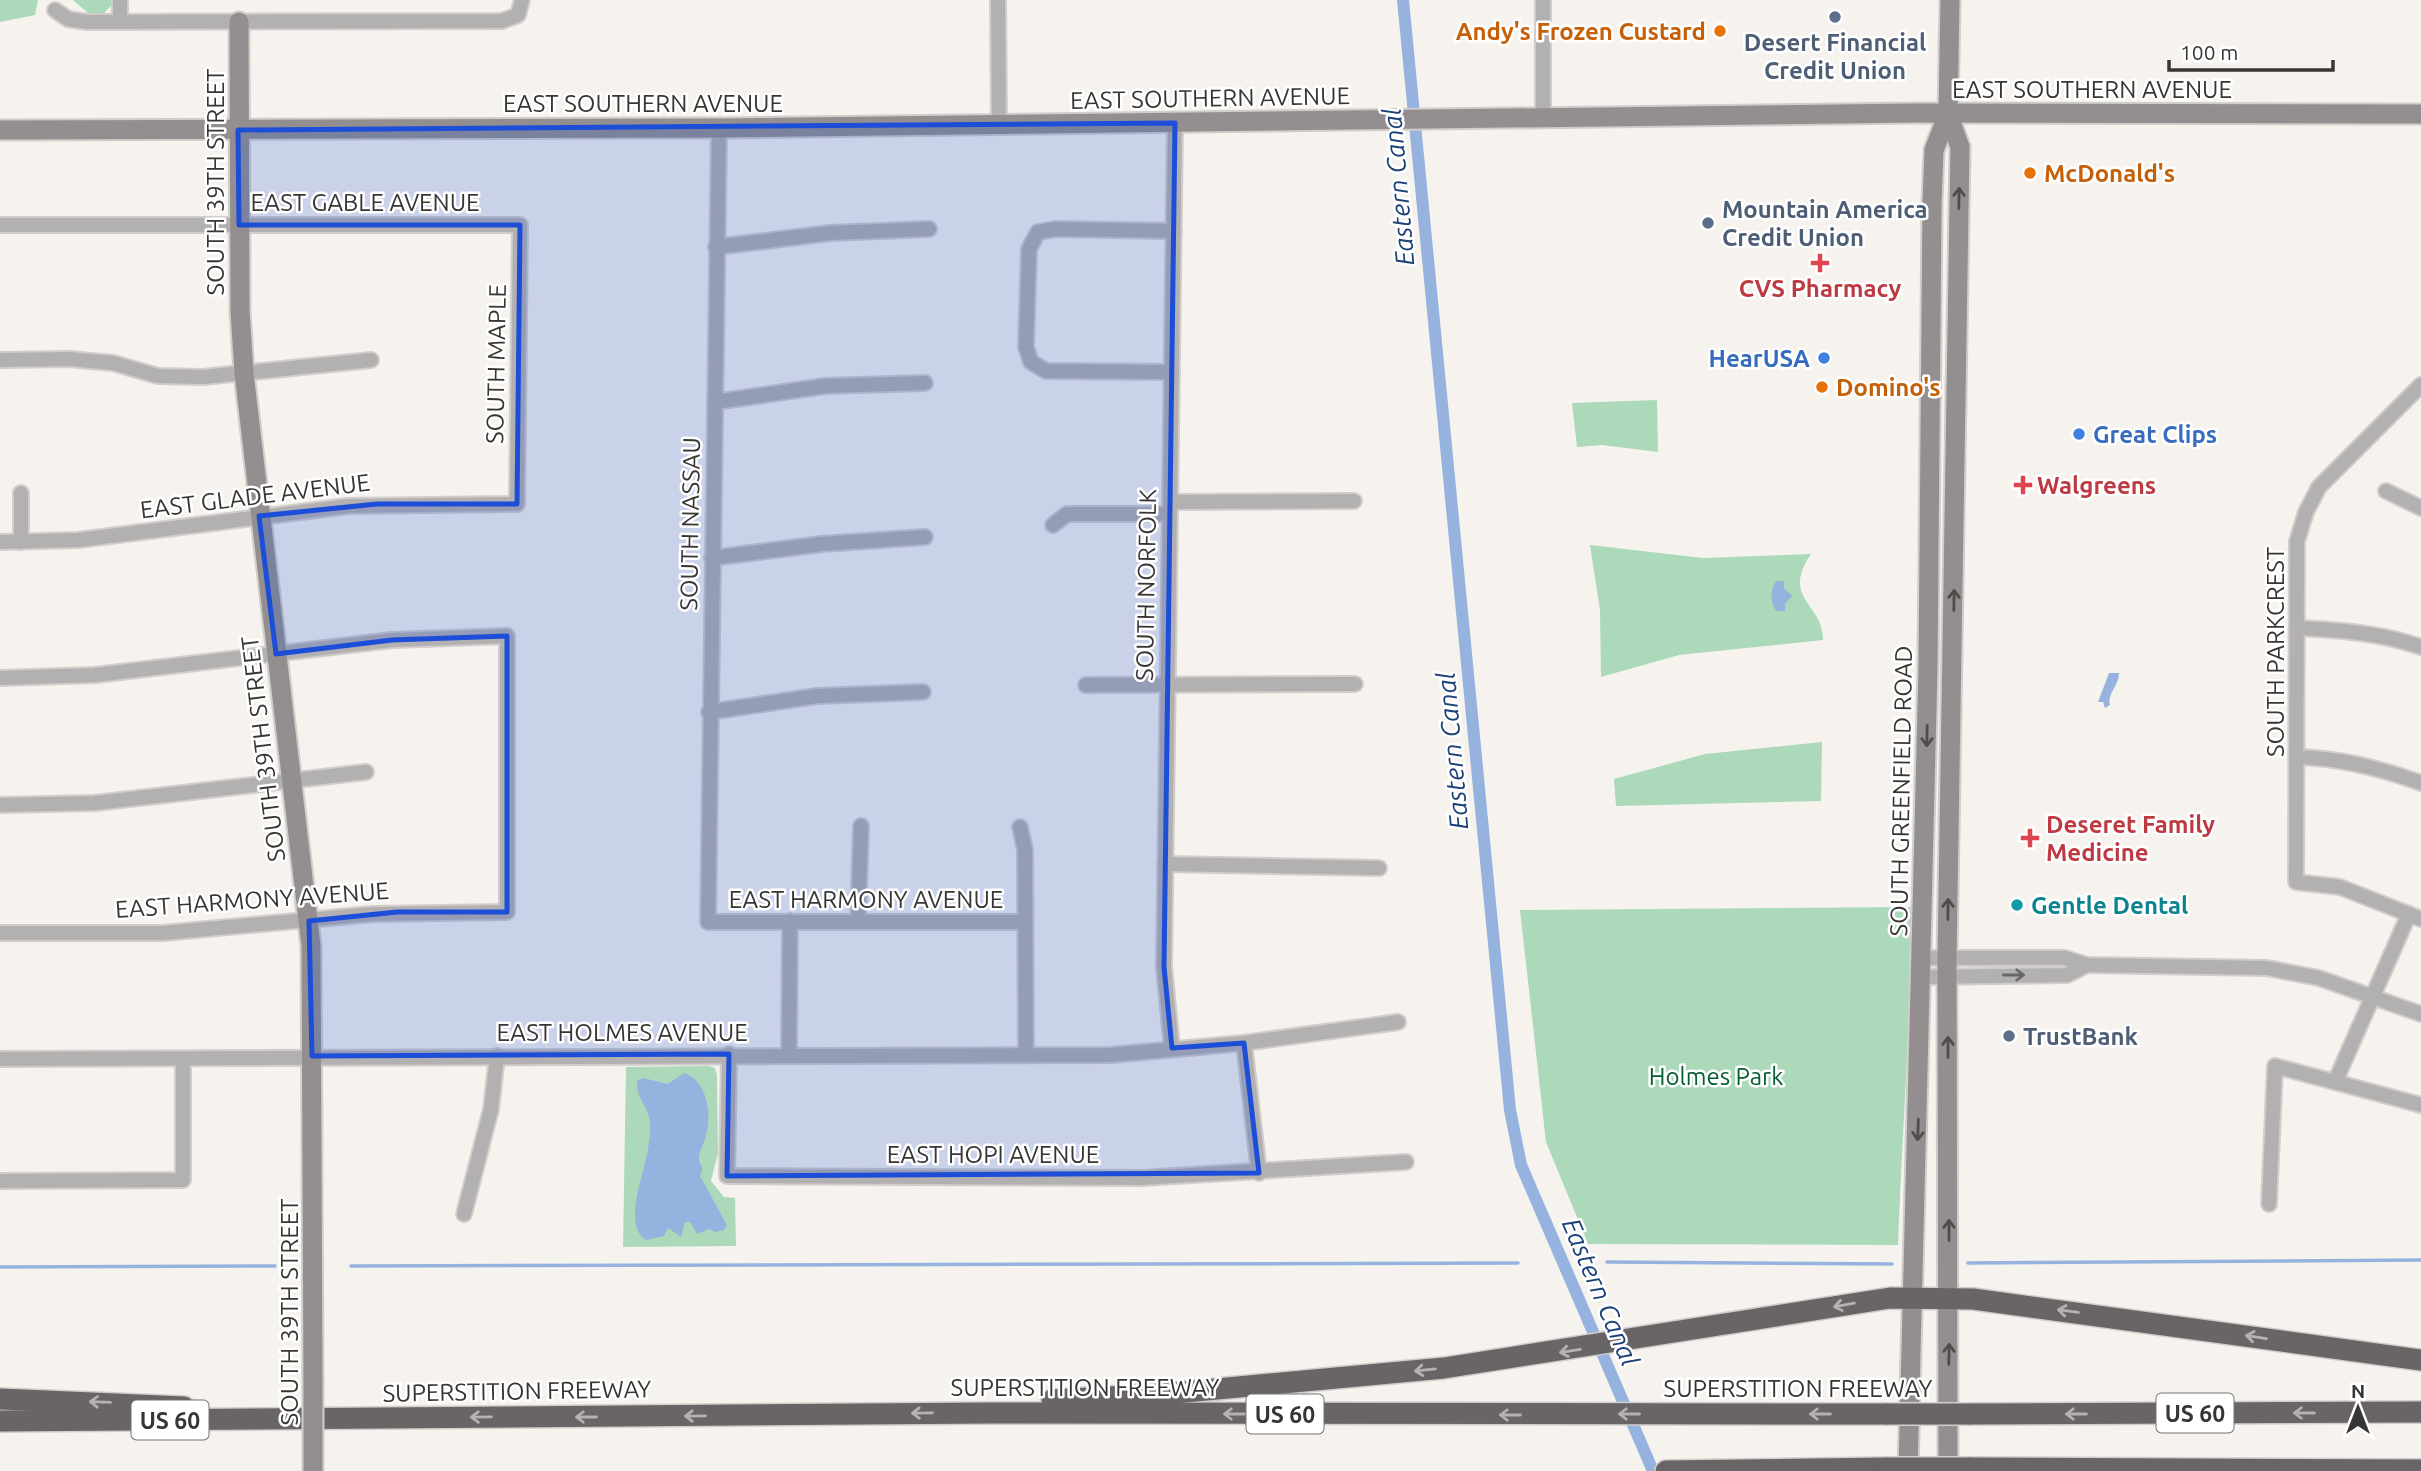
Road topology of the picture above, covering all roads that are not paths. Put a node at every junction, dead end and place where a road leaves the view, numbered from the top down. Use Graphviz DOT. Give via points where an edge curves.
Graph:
graph roads {
  1 [pos="120,0"];
  2 [pos="998,0"];
  3 [pos="1544,0"];
  4 [pos="1950,0"];
  5 [pos="520,7"];
  6 [pos="55,10"];
  7 [pos="120,22"];
  8 [pos="239,22"];
  9 [pos="1948,114"];
  10 [pos="2421,114"];
  11 [pos="1543,120"];
  12 [pos="1175,122"];
  13 [pos="999,125"];
  14 [pos="719,128"];
  15 [pos="0,130"];
  16 [pos="238,130"];
  17 [pos="0,225"];
  18 [pos="239,225"];
  19 [pos="520,225"];
  20 [pos="929,229"];
  21 [pos="1174,230"];
  22 [pos="716,247"];
  23 [pos="1931,302"];
  24 [pos="0,360"];
  25 [pos="372,360"];
  26 [pos="1172,372"];
  27 [pos="244,373"];
  28 [pos="925,383"];
  29 [pos="2421,385"];
  30 [pos="715,402"];
  31 [pos="1957,406"];
  32 [pos="1931,420"];
  33 [pos="2386,491"];
  34 [pos="21,493"];
  35 [pos="1354,501"];
  36 [pos="517,504"];
  37 [pos="1170,508"];
  38 [pos="2421,508"];
  39 [pos="260,516"];
  40 [pos="1053,525"];
  41 [pos="925,537"];
  42 [pos="0,542"];
  43 [pos="21,542"];
  44 [pos="1955,545"];
  45 [pos="712,558"];
  46 [pos="2298,628"];
  47 [pos="2421,647"];
  48 [pos="276,653"];
  49 [pos="0,678"];
  50 [pos="1355,684"];
  51 [pos="1086,685"];
  52 [pos="1167,685"];
  53 [pos="923,692"];
  54 [pos="709,712"];
  55 [pos="2297,757"];
  56 [pos="366,772"];
  57 [pos="291,780"];
  58 [pos="2421,783"];
  59 [pos="0,805"];
  60 [pos="861,826"];
  61 [pos="1020,827"];
  62 [pos="1165,864"];
  63 [pos="1379,868"];
  64 [pos="2415,917"];
  65 [pos="309,921"];
  66 [pos="790,921"];
  67 [pos="708,922"];
  68 [pos="858,922"];
  69 [pos="1025,922"];
  70 [pos="0,933"];
  71 [pos="1947,967"];
  72 [pos="1922,968"];
  73 [pos="2372,995"];
  74 [pos="2421,1014"];
  75 [pos="1398,1022"];
  76 [pos="1244,1043"];
  77 [pos="1172,1048"];
  78 [pos="729,1054"];
  79 [pos="789,1054"];
  80 [pos="1026,1054"];
  81 [pos="312,1056"];
  82 [pos="497,1056"];
  83 [pos="0,1059"];
  84 [pos="183,1059"];
  85 [pos="2335,1082"];
  86 [pos="2421,1105"];
  87 [pos="1406,1162"];
  88 [pos="1259,1172"];
  89 [pos="0,1181"];
  90 [pos="2269,1204"];
  91 [pos="464,1214"];
  92 [pos="1912,1298"];
  93 [pos="1950,1298"];
  94 [pos="2421,1360"];
  95 [pos="0,1399"];
  96 [pos="2421,1412"];
  97 [pos="991,1413"];
  98 [pos="339,1419"];
  99 [pos="0,1421"];
  100 [pos="1958,1469"];
  101 [pos="1686,1470"];
  102 [pos="1898,1470"];
  103 [pos="2421,1470"];
  104 [pos="313,1471"];
  105 [pos="1666,1471"];
  1 -- 7 [label="street"];
  2 -- 13 [label="street"];
  3 -- 11 [label="street"];
  4 -- 9 [label="main road, SOUTH GREENFIELD ROAD"];
  5 -- 8 [label="street" via="502,21"];
  6 -- 7 [label="street" via="77,21"];
  7 -- 8 [label="street"];
  8 -- 16 [label="main road, SOUTH 39TH STREET"];
  9 -- 10 [label="main road, EAST SOUTHERN AVENUE"];
  9 -- 11 [label="main road, EAST SOUTHERN AVENUE"];
  9 -- 23 [label="main road, SOUTH GREENFIELD ROAD" via="1934,150"];
  31 -- 9 [label="main road, SOUTH GREENFIELD ROAD, one-way" via="1960,147"];
  11 -- 12 [label="main road, EAST SOUTHERN AVENUE"];
  12 -- 13 [label="main road, EAST SOUTHERN AVENUE"];
  12 -- 21 [label="street, SOUTH NORFOLK"];
  13 -- 14 [label="main road, EAST SOUTHERN AVENUE"];
  14 -- 16 [label="main road, EAST SOUTHERN AVENUE"];
  14 -- 22 [label="street, SOUTH NASSAU"];
  15 -- 16 [label="main road, EAST SOUTHERN AVENUE"];
  16 -- 18 [label="main road, SOUTH 39TH STREET"];
  17 -- 18 [label="street, EAST GABLE AVENUE"];
  18 -- 19 [label="street, EAST GABLE AVENUE"];
  18 -- 27 [label="main road, SOUTH 39TH STREET"];
  19 -- 36 [label="street, SOUTH MAPLE"];
  20 -- 22 [label="street" via="830,233"];
  21 -- 26 [label="street, SOUTH NORFOLK"];
  21 -- 26 [label="street" via="1038,232 1028,249 1026,347 1031,362 1046,371"];
  22 -- 30 [label="street, SOUTH NASSAU"];
  23 -- 31 [label="main road" via="1943,320 1946,394"];
  23 -- 32 [label="main road, SOUTH GREENFIELD ROAD"];
  24 -- 27 [label="street" via="113,363 158,376"];
  25 -- 27 [label="street"];
  26 -- 37 [label="street, SOUTH NORFOLK"];
  27 -- 39 [label="main road, SOUTH 39TH STREET"];
  28 -- 30 [label="street" via="825,386"];
  29 -- 46 [label="street, SOUTH PARKCREST" via="2319,488 2306,512 2297,541"];
  30 -- 45 [label="street, SOUTH NASSAU"];
  31 -- 44 [label="main road, SOUTH GREENFIELD ROAD"];
  32 -- 44 [label="main road" via="1939,424 1944,436 1944,514"];
  32 -- 72 [label="main road, SOUTH GREENFIELD ROAD, one-way"];
  33 -- 38 [label="street"];
  34 -- 43 [label="street"];
  35 -- 37 [label="street"];
  36 -- 39 [label="street, EAST GLADE AVENUE" via="377,504"];
  37 -- 40 [label="street" via="1067,514"];
  37 -- 52 [label="street, SOUTH NORFOLK"];
  39 -- 43 [label="street, EAST GLADE AVENUE" via="78,540"];
  39 -- 48 [label="main road, SOUTH 39TH STREET"];
  41 -- 45 [label="street"];
  42 -- 43 [label="street, EAST GLADE AVENUE"];
  71 -- 44 [label="main road, SOUTH GREENFIELD ROAD, one-way"];
  45 -- 54 [label="street, SOUTH NASSAU"];
  46 -- 47 [label="street" via="2350,631"];
  46 -- 55 [label="street, SOUTH PARKCREST"];
  48 -- 49 [label="street" via="96,675"];
  48 -- 57 [label="main road, SOUTH 39TH STREET"];
  48 -- 65 [label="street, EAST HARMONY AVENUE" via="392,640 506,636 506,912 397,912"];
  50 -- 52 [label="street"];
  51 -- 52 [label="street"];
  52 -- 62 [label="street, SOUTH NORFOLK"];
  53 -- 54 [label="street" via="817,696"];
  54 -- 67 [label="street, SOUTH NASSAU"];
  55 -- 58 [label="street" via="2331,758"];
  55 -- 64 [label="street, SOUTH PARKCREST" via="2296,882 2340,887"];
  56 -- 57 [label="street"];
  57 -- 59 [label="street" via="95,803"];
  57 -- 65 [label="main road, SOUTH 39TH STREET"];
  60 -- 68 [label="street"];
  61 -- 69 [label="street" via="1025,850"];
  62 -- 63 [label="street"];
  62 -- 77 [label="street, SOUTH NORFOLK" via="1164,967"];
  64 -- 73 [label="street"];
  65 -- 70 [label="street, EAST HARMONY AVENUE" via="163,933"];
  65 -- 81 [label="main road, SOUTH 39TH STREET"];
  66 -- 67 [label="street, EAST HARMONY AVENUE"];
  66 -- 68 [label="street, EAST HARMONY AVENUE"];
  66 -- 79 [label="street"];
  68 -- 69 [label="street, EAST HARMONY AVENUE"];
  69 -- 80 [label="street"];
  71 -- 72 [label="street"];
  71 -- 73 [label="street" via="2067,975 2087,965 2267,968"];
  93 -- 71 [label="main road, SOUTH GREENFIELD ROAD, one-way"];
  72 -- 92 [label="main road, SOUTH GREENFIELD ROAD, one-way"];
  73 -- 74 [label="street"];
  73 -- 85 [label="street"];
  75 -- 76 [label="street, EAST HOLMES AVENUE"];
  76 -- 77 [label="street, EAST HOLMES AVENUE"];
  76 -- 88 [label="street"];
  77 -- 80 [label="street, EAST HOLMES AVENUE" via="1110,1055"];
  78 -- 79 [label="street, EAST HOLMES AVENUE"];
  78 -- 82 [label="street, EAST HOLMES AVENUE"];
  78 -- 88 [label="street, EAST HOPI AVENUE" via="727,1176 1142,1178"];
  79 -- 80 [label="street, EAST HOLMES AVENUE"];
  81 -- 82 [label="street, EAST HOLMES AVENUE"];
  81 -- 84 [label="street, EAST HOLMES AVENUE"];
  81 -- 104 [label="main road, SOUTH 39TH STREET, bridge"];
  82 -- 91 [label="street" via="491,1109"];
  83 -- 84 [label="street, EAST HOLMES AVENUE"];
  84 -- 89 [label="street" via="183,1180"];
  85 -- 86 [label="street"];
  85 -- 90 [label="street" via="2275,1066"];
  87 -- 88 [label="street, EAST HOPI AVENUE"];
  92 -- 93 [label="highway"];
  92 -- 97 [label="highway, one-way" via="1541,1355 1284,1384 1045,1400"];
  92 -- 102 [label="main road, SOUTH GREENFIELD ROAD"];
  94 -- 93 [label="highway, one-way"];
  100 -- 93 [label="main road, SOUTH GREENFIELD ROAD, one-way"];
  98 -- 95 [label="highway, one-way"];
  96 -- 97 [label="highway, SUPERSTITION FREEWAY / US 60, one-way, bridge"];
  97 -- 98 [label="highway, SUPERSTITION FREEWAY / US 60, one-way"];
  98 -- 99 [label="highway, SUPERSTITION FREEWAY / US 60"];
  100 -- 102 [label="highway, US 60, bridge"];
  100 -- 103 [label="highway, US 60"];
  101 -- 102 [label="highway, US 60"];
  101 -- 105 [label="highway, US 60"];
}
